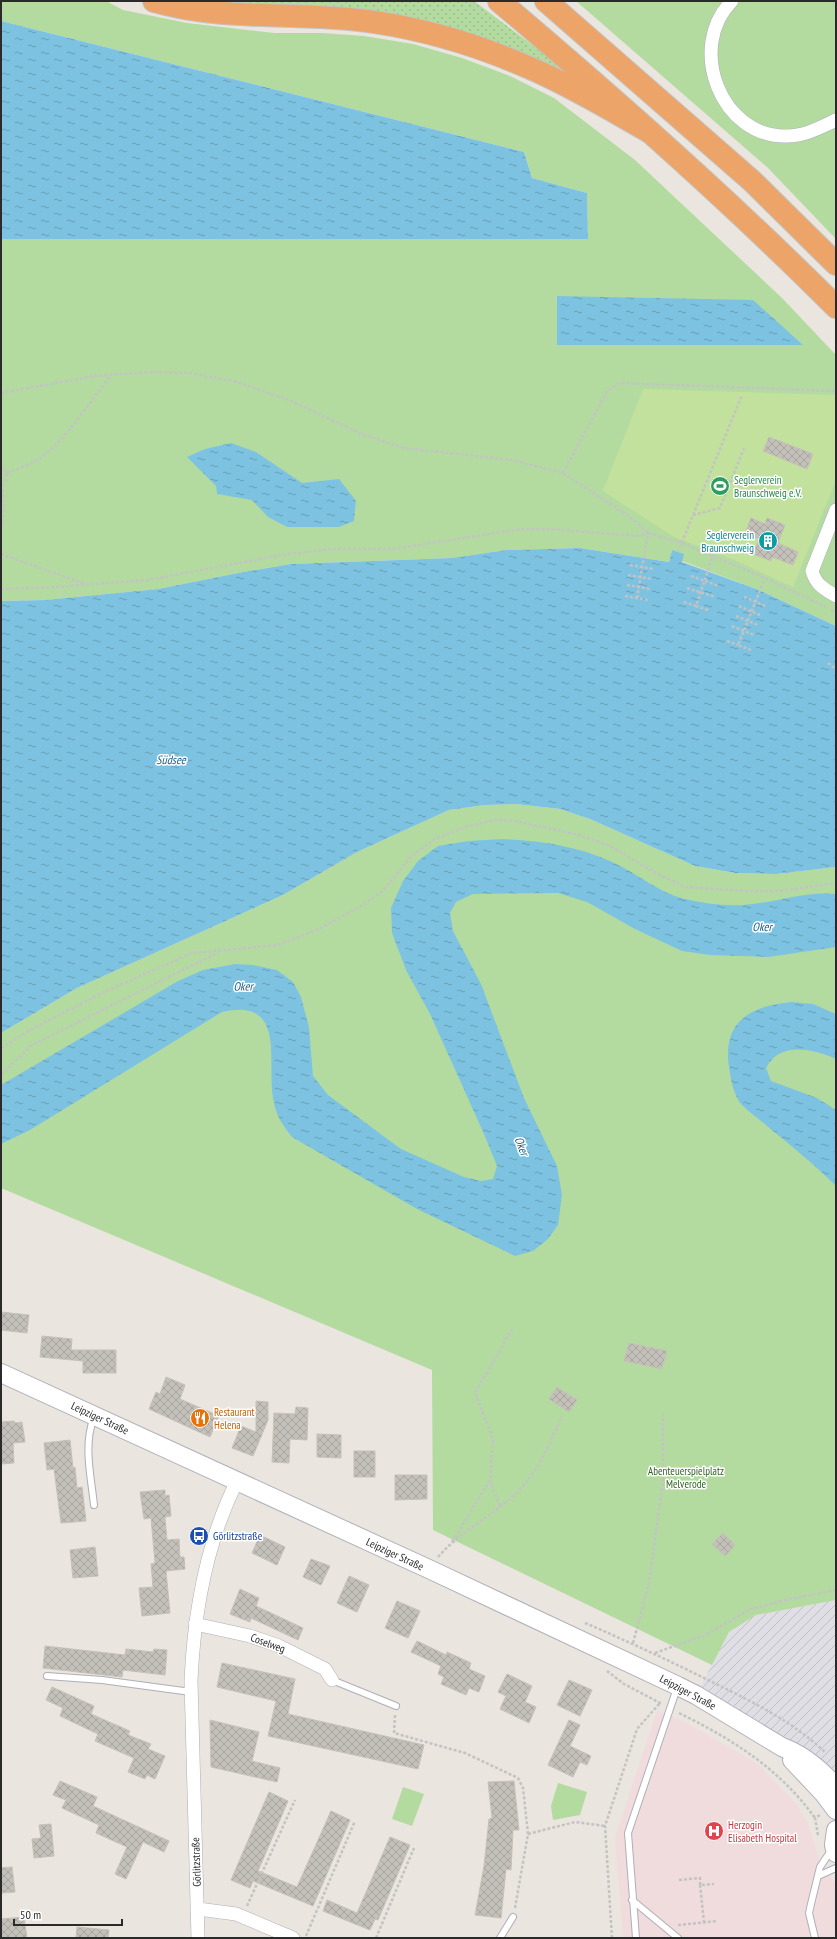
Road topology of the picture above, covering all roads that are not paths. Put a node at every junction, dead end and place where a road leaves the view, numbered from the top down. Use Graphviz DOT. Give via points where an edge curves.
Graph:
graph roads {
  1 [pos="154,1"];
  2 [pos="499,1"];
  3 [pos="546,1"];
  4 [pos="732,1"];
  5 [pos="836,120"];
  6 [pos="650,132"];
  7 [pos="836,264"];
  8 [pos="836,308"];
  9 [pos="836,510"];
  10 [pos="836,596"];
  11 [pos="1,1372"];
  12 [pos="95,1416"];
  13 [pos="236,1481"];
  14 [pos="94,1505"];
  15 [pos="195,1624"];
  16 [pos="47,1676"];
  17 [pos="332,1680"];
  18 [pos="678,1686"];
  19 [pos="191,1692"];
  20 [pos="396,1706"];
  21 [pos="782,1747"];
  22 [pos="836,1787"];
  23 [pos="836,1810"];
  24 [pos="835,1843"];
  25 [pos="836,1868"];
  26 [pos="818,1876"];
  27 [pos="632,1900"];
  28 [pos="198,1910"];
  29 [pos="513,1918"];
  30 [pos="198,1938"];
  31 [pos="293,1938"];
  32 [pos="500,1938"];
  33 [pos="636,1938"];
  34 [pos="678,1938"];
  35 [pos="815,1938"];
  1 -- 6 [label="highway" via="223,13 342,18 436,35 531,68"];
  2 -- 6 [label="highway"];
  3 -- 7 [label="highway" via="752,181"];
  4 -- 5 [label="street" via="715,28 711,52 715,82 732,110 751,126 787,136 808,132"];
  6 -- 8 [label="highway" via="726,201"];
  9 -- 10 [label="street" via="812,571 819,586"];
  11 -- 12 [label="street, Leipziger Straße"];
  12 -- 13 [label="street, Leipziger Straße"];
  12 -- 14 [label="lane" via="88,1442"];
  13 -- 15 [label="street, Görlitzstraße" via="212,1544"];
  13 -- 18 [label="street, Leipziger Straße"];
  15 -- 17 [label="street, Coselweg" via="250,1636 279,1646 325,1669"];
  15 -- 19 [label="street, Görlitzstraße"];
  16 -- 19 [label="lane" via="102,1680"];
  17 -- 20 [label="lane"];
  18 -- 21 [label="street, Leipziger Straße"];
  18 -- 27 [label="lane" via="628,1833"];
  19 -- 28 [label="street, Görlitzstraße"];
  21 -- 22 [label="street, Leipziger Straße" via="794,1751 811,1763"];
  21 -- 23 [label="street, Leipziger Straße"];
  24 -- 26 [label="lane" via="820,1867"];
  25 -- 26 [label="lane"];
  26 -- 35 [label="lane" via="809,1913"];
  27 -- 33 [label="lane"];
  27 -- 34 [label="lane"];
  28 -- 30 [label="street, Görlitzstraße"];
  28 -- 31 [label="street" via="230,1913"];
  29 -- 32 [label="lane"];
}
